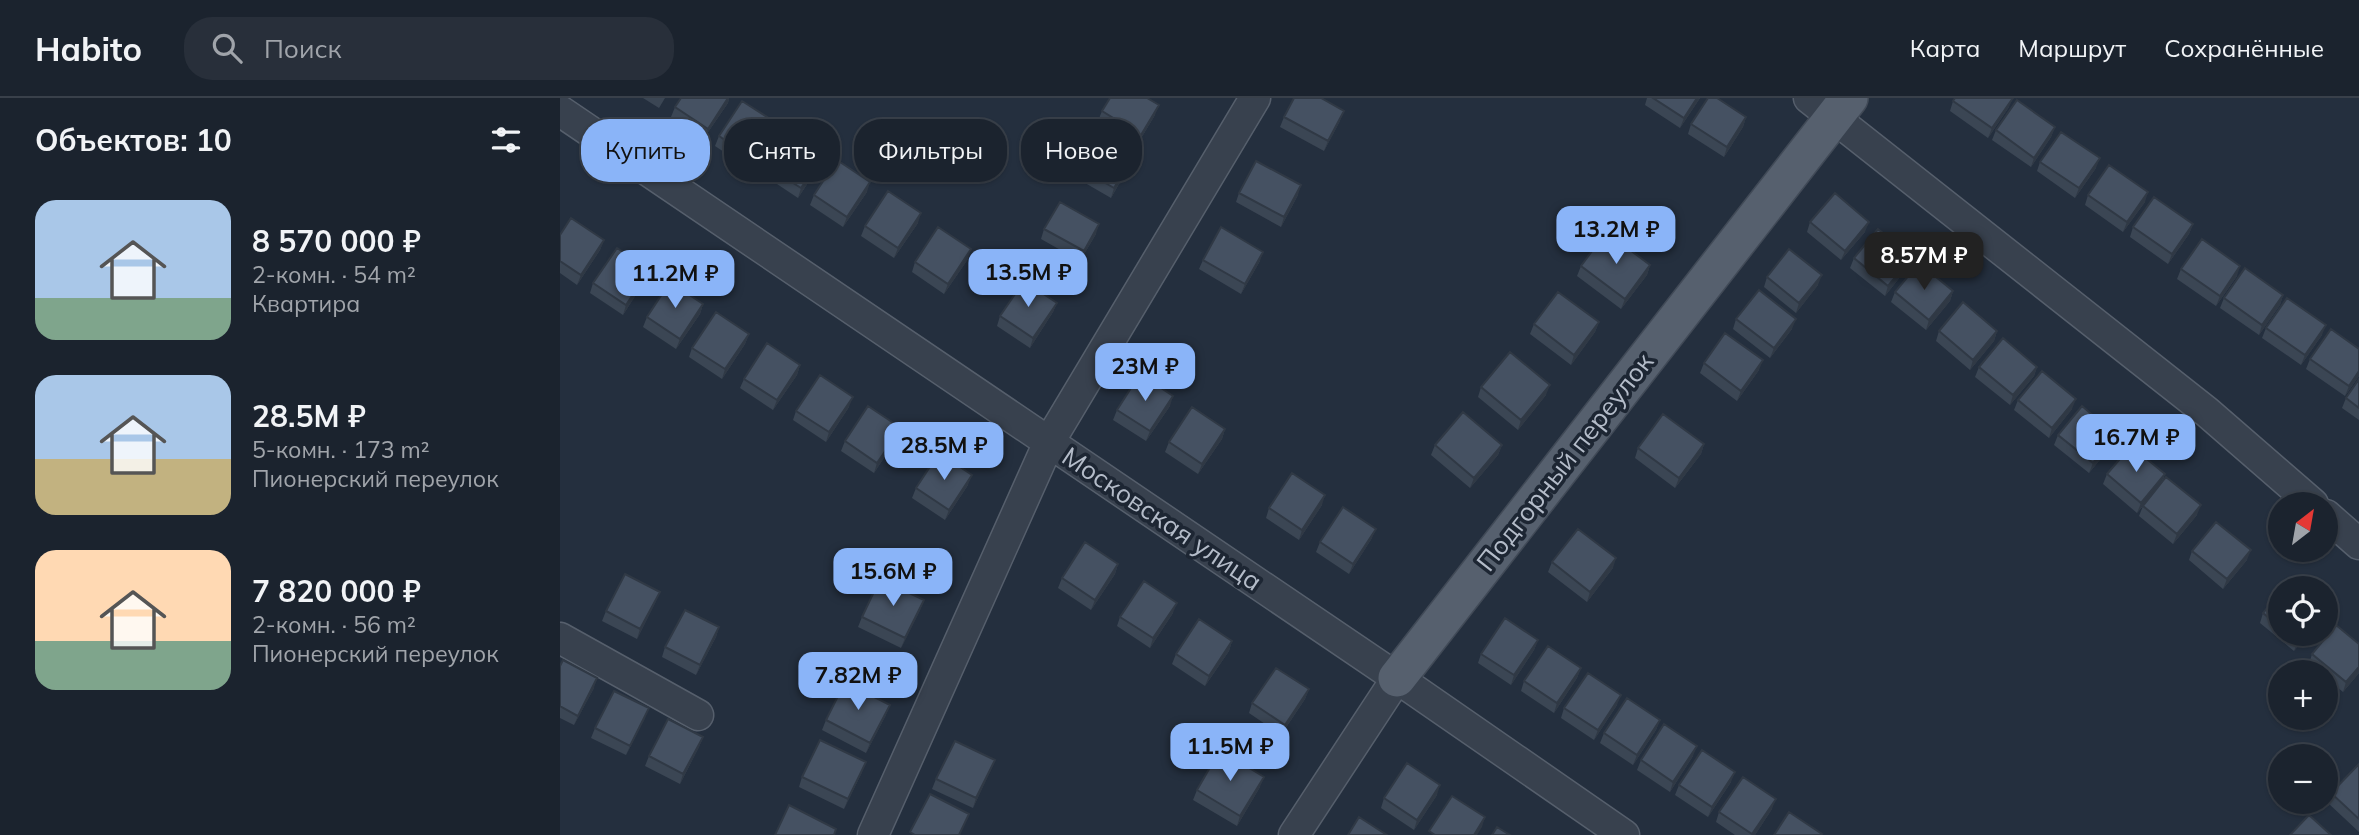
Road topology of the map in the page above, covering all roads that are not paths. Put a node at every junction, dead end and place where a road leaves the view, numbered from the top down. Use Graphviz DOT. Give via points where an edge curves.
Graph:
graph roads {
  1 [pos="1255,98"];
  2 [pos="1831,104"];
  3 [pos="560,111"];
  4 [pos="1049,442"];
  5 [pos="2299,492"];
  6 [pos="2338,526"];
  7 [pos="2359,544"];
  8 [pos="560,638"];
  9 [pos="1397,678"];
  10 [pos="698,715"];
  11 [pos="873,835"];
  12 [pos="1294,835"];
  13 [pos="1624,835"];
  1 -- 4 [label="street"];
  2 -- 5 [label="street"];
  2 -- 9 [label="main road, Подгорный переулок"];
  3 -- 4 [label="street, Московская улица"];
  4 -- 9 [label="street, Московская улица"];
  4 -- 11 [label="street"];
  6 -- 7 [label="street"];
  8 -- 10 [label="street"];
  9 -- 12 [label="street, Подгорный переулок"];
  9 -- 13 [label="street, Московская улица"];
}
